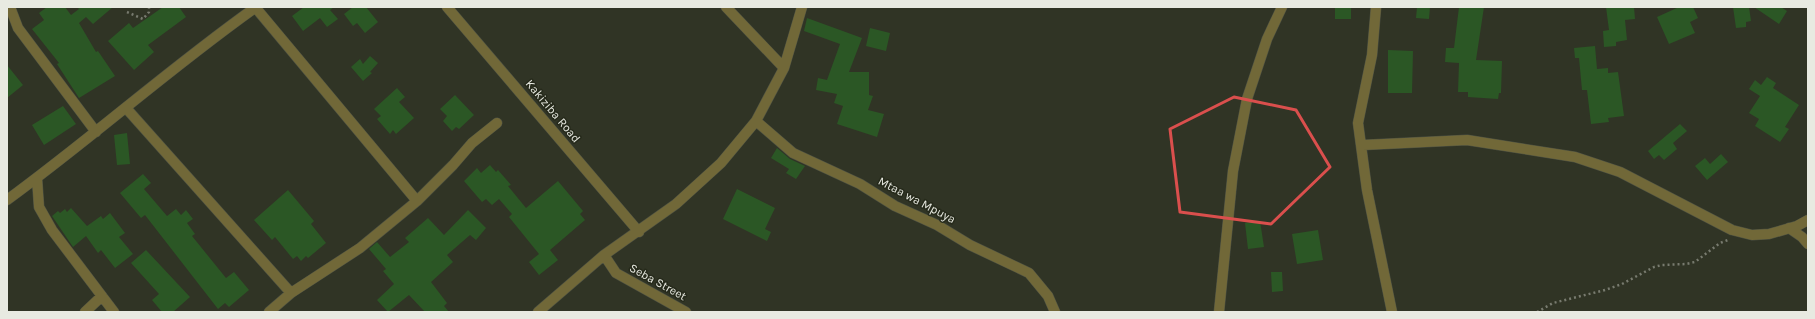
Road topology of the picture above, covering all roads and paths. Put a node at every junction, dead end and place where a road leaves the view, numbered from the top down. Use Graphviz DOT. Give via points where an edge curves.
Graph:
graph roads {
  1 [pos="10,7"];
  2 [pos="149,7"];
  3 [pos="256,7"];
  4 [pos="447,7"];
  5 [pos="726,7"];
  6 [pos="802,7"];
  7 [pos="1282,7"];
  8 [pos="1376,7"];
  9 [pos="7,9"];
  10 [pos="127,12"];
  11 [pos="784,68"];
  12 [pos="126,108"];
  13 [pos="756,121"];
  14 [pos="497,123"];
  15 [pos="96,132"];
  16 [pos="1363,145"];
  17 [pos="37,178"];
  18 [pos="7,200"];
  19 [pos="416,201"];
  20 [pos="1808,220"];
  21 [pos="1789,228"];
  22 [pos="639,232"];
  23 [pos="1743,233"];
  24 [pos="1808,244"];
  25 [pos="604,255"];
  26 [pos="291,293"];
  27 [pos="102,296"];
  28 [pos="85,312"];
  29 [pos="114,312"];
  30 [pos="269,312"];
  31 [pos="538,312"];
  32 [pos="686,312"];
  33 [pos="1055,312"];
  34 [pos="1219,312"];
  35 [pos="1392,312"];
  36 [pos="1537,312"];
  1 -- 9 [label="street"];
  1 -- 15 [label="street" via="18,28"];
  2 -- 10 [label="path" via="149,12 143,19"];
  3 -- 12 [label="street" via="204,44"];
  3 -- 19 [label="street"];
  4 -- 22 [label="street, Kakiziba Road"];
  5 -- 11 [label="street"];
  6 -- 11 [label="street"];
  7 -- 34 [label="street" via="1267,39 1247,99 1233,171"];
  8 -- 16 [label="street" via="1372,55 1358,123"];
  11 -- 13 [label="street"];
  12 -- 15 [label="street"];
  12 -- 26 [label="street"];
  13 -- 22 [label="street" via="721,163 676,204"];
  13 -- 33 [label="street, Mtaa wa Mpuya" via="793,153 860,184 895,206 1029,273 1048,296"];
  14 -- 19 [label="street" via="472,143 453,166"];
  15 -- 17 [label="street"];
  16 -- 23 [label="street" via="1468,140 1575,157 1620,172 1732,230"];
  16 -- 35 [label="street" via="1367,190"];
  17 -- 18 [label="street"];
  17 -- 27 [label="street" via="39,207 52,230"];
  19 -- 26 [label="street" via="360,248"];
  20 -- 21 [label="street"];
  21 -- 23 [label="street" via="1768,234"];
  21 -- 24 [label="street"];
  22 -- 25 [label="street"];
  23 -- 36 [label="path" via="1720,243 1695,262 1654,267 1622,284 1553,303"];
  25 -- 31 [label="street"];
  25 -- 32 [label="street, Seba Street" via="616,272"];
  26 -- 30 [label="street"];
  27 -- 28 [label="street"];
  27 -- 29 [label="street"];
}
